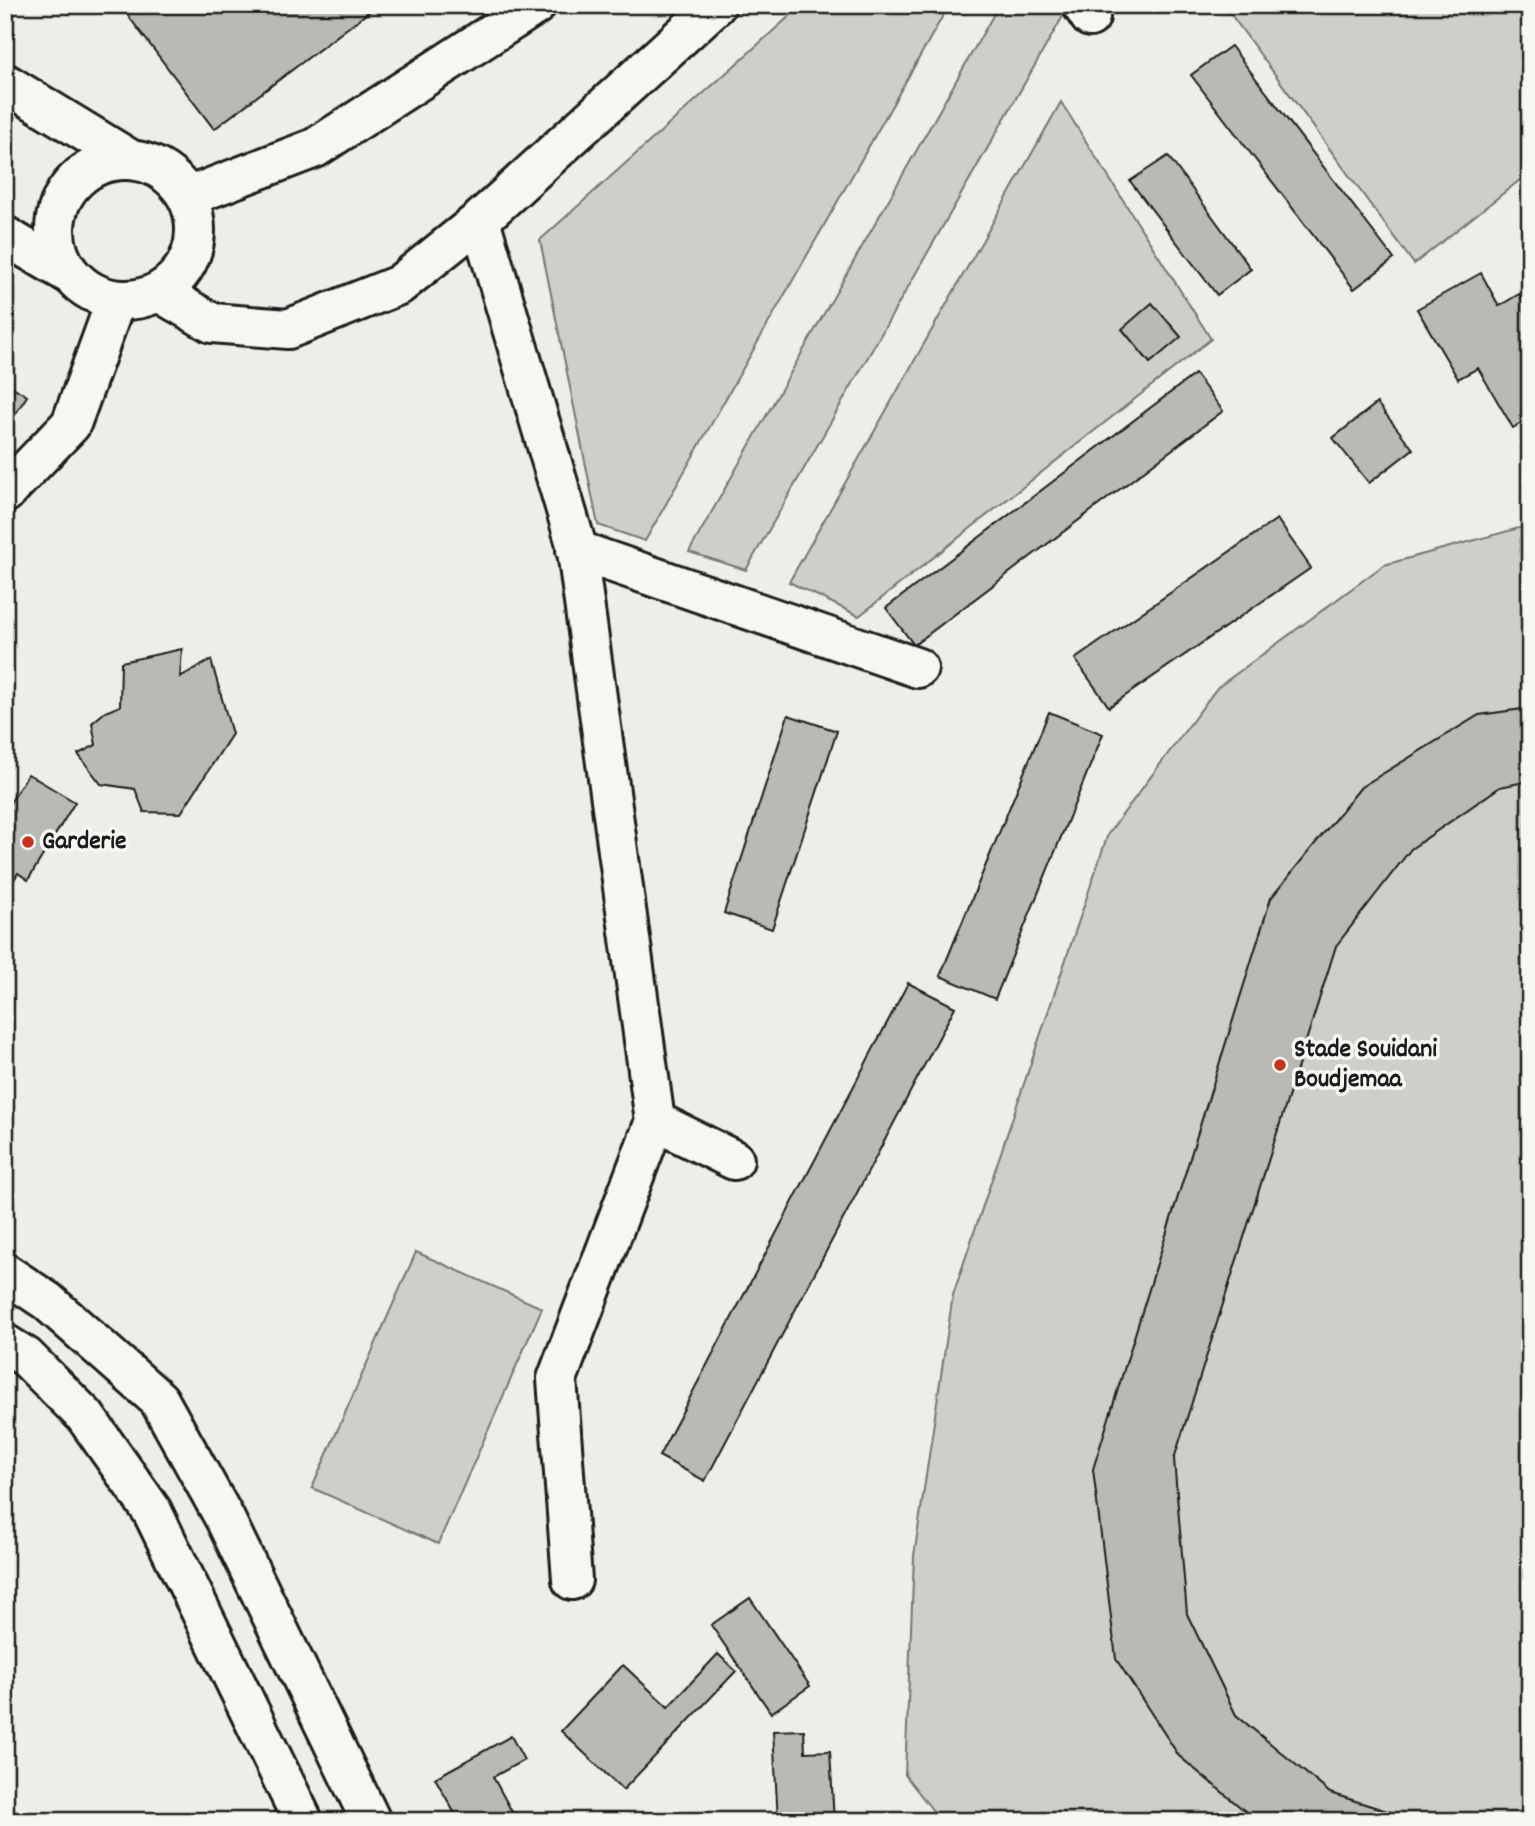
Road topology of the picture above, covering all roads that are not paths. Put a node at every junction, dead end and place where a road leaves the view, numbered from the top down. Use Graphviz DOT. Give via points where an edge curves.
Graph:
graph roads {
  1 [pos="536,5"];
  2 [pos="716,5"];
  3 [pos="5,83"];
  4 [pos="131,160"];
  5 [pos="187,197"];
  6 [pos="480,220"];
  7 [pos="5,236"];
  8 [pos="71,275"];
  9 [pos="159,292"];
  10 [pos="116,300"];
  11 [pos="5,493"];
  12 [pos="576,551"];
  13 [pos="918,668"];
  14 [pos="655,1121"];
  15 [pos="734,1160"];
  16 [pos="5,1273"];
  17 [pos="5,1344"];
  18 [pos="572,1580"];
  19 [pos="303,1821"];
  20 [pos="371,1821"];
  1 -- 5 [label="street" via="315,148"];
  2 -- 6 [label="street"];
  3 -- 4 [label="street"];
  4 -- 5 [label="street" via="153,166 173,179"];
  4 -- 8 [label="street" via="89,170 72,183 60,202 56,245"];
  5 -- 9 [label="street" via="195,240 176,279"];
  6 -- 9 [label="street" via="399,285 288,329 212,323"];
  6 -- 12 [label="street"];
  7 -- 8 [label="street"];
  8 -- 10 [label="street" via="76,283"];
  9 -- 10 [label="street"];
  10 -- 11 [label="street" via="71,425"];
  12 -- 13 [label="street"];
  12 -- 14 [label="street"];
  14 -- 15 [label="street"];
  14 -- 18 [label="street" via="557,1379"];
  16 -- 20 [label="street" via="47,1301 159,1400 225,1519"];
  17 -- 19 [label="street" via="26,1357 85,1416 152,1511"];
}
